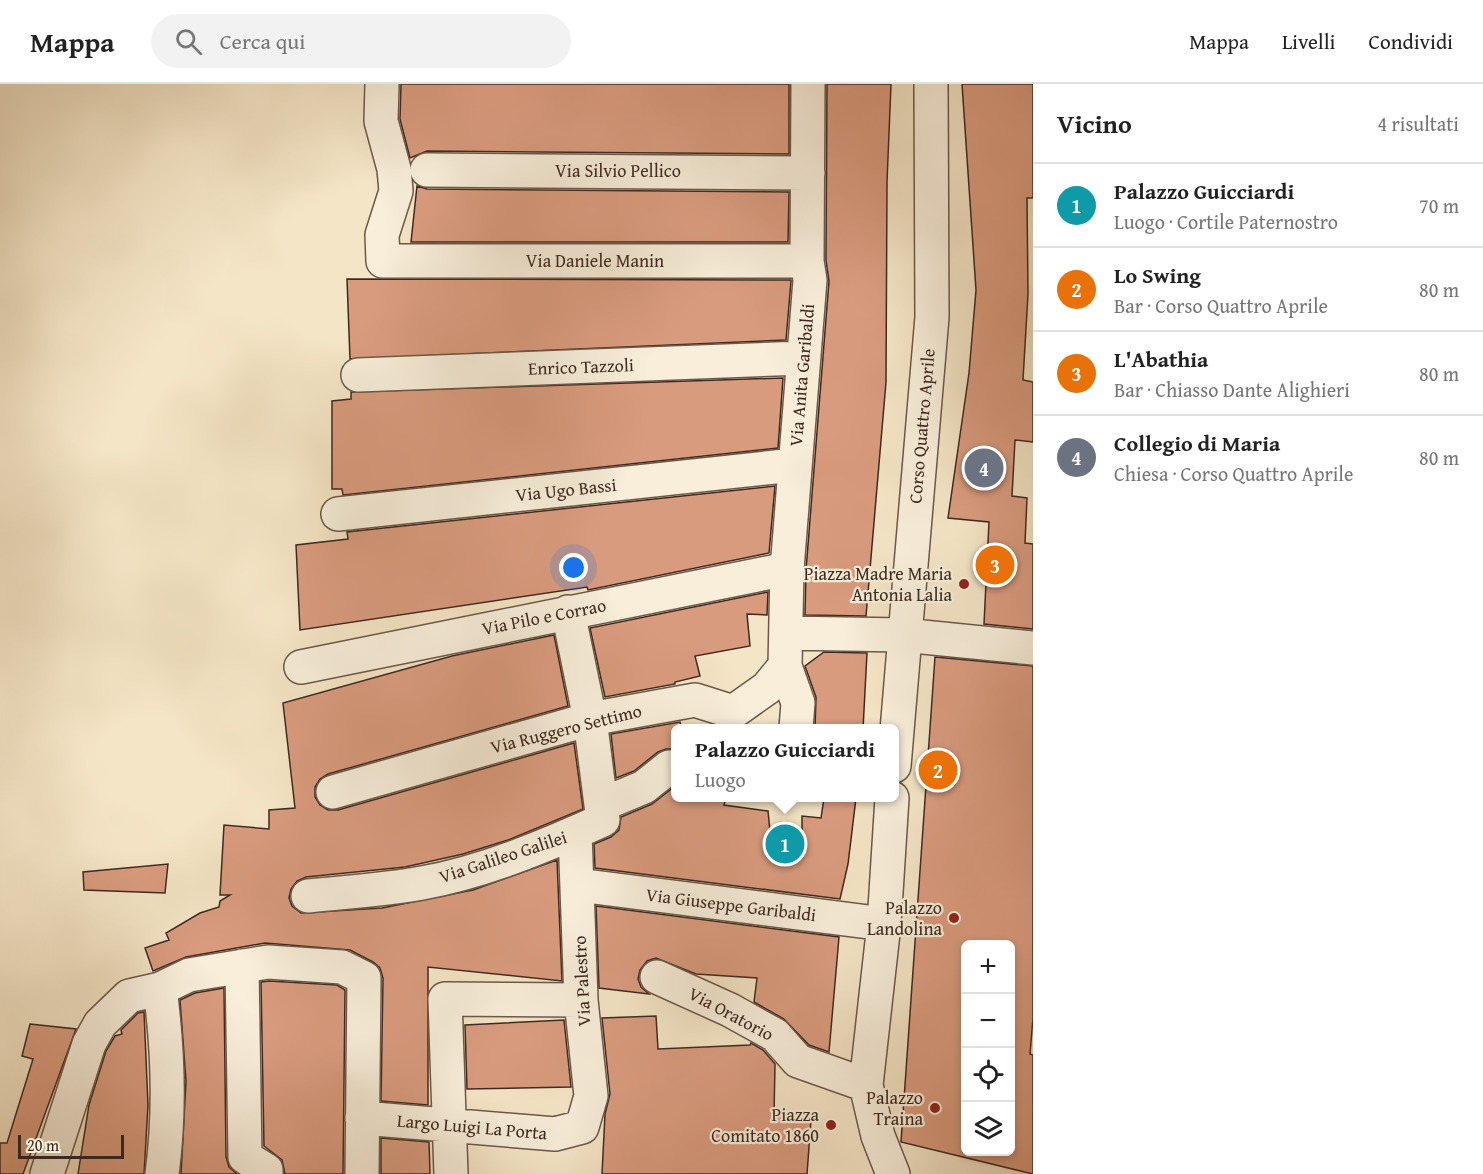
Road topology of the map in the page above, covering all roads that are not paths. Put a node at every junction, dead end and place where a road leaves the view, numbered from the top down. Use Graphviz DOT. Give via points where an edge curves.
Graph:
graph roads {
  1 [pos="382,84"];
  2 [pos="808,84"];
  3 [pos="931,84"];
  4 [pos="427,170"];
  5 [pos="808,173"];
  6 [pos="807,261"];
  7 [pos="803,358"];
  8 [pos="358,375"];
  9 [pos="794,465"];
  10 [pos="338,514"];
  11 [pos="787,569"];
  12 [pos="568,612"];
  13 [pos="786,633"];
  14 [pos="903,635"];
  15 [pos="1033,648"];
  16 [pos="785,666"];
  17 [pos="301,667"];
  18 [pos="590,719"];
  19 [pos="725,720"];
  20 [pos="796,724"];
  21 [pos="897,724"];
  22 [pos="669,767"];
  23 [pos="333,792"];
  24 [pos="892,802"];
  25 [pos="601,805"];
  26 [pos="575,833"];
  27 [pos="578,885"];
  28 [pos="308,896"];
  29 [pos="884,924"];
  30 [pos="242,966"];
  31 [pos="657,977"];
  32 [pos="160,989"];
  33 [pos="581,1000"];
  34 [pos="866,1085"];
  35 [pos="363,1118"];
  36 [pos="452,1124"];
  37 [pos="582,1127"];
  38 [pos="47,1174"];
  39 [pos="162,1174"];
  40 [pos="266,1174"];
  41 [pos="362,1174"];
  42 [pos="452,1174"];
  43 [pos="893,1174"];
  1 -- 6 [label="street, Via Daniele Manin" via="381,121 396,191 381,235 383,261"];
  2 -- 5 [label="street, Via Anita Garibaldi"];
  3 -- 14 [label="street, Corso Quattro Aprile" via="932,317"];
  4 -- 5 [label="street, Via Silvio Pellico"];
  5 -- 6 [label="street, Via Anita Garibaldi"];
  6 -- 7 [label="street, Via Anita Garibaldi" via="810,280"];
  7 -- 8 [label="street, Enrico Tazzoli"];
  7 -- 9 [label="street, Via Anita Garibaldi"];
  9 -- 10 [label="street, Via Ugo Bassi"];
  9 -- 11 [label="street, Via Anita Garibaldi"];
  11 -- 12 [label="street, Via Pilo e Corrao"];
  11 -- 13 [label="street, Via Anita Garibaldi"];
  12 -- 17 [label="street, Via Pilo e Corrao"];
  12 -- 18 [label="street"];
  13 -- 14 [label="street"];
  13 -- 16 [label="street, Via Anita Garibaldi"];
  14 -- 15 [label="street"];
  14 -- 21 [label="street, Corso Quattro Aprile"];
  16 -- 19 [label="street, Via Ruggero Settimo" via="767,688"];
  16 -- 20 [label="street" via="798,703"];
  18 -- 19 [label="street, Via Ruggero Settimo" via="695,700"];
  18 -- 23 [label="street, Via Ruggero Settimo"];
  18 -- 25 [label="street"];
  22 -- 25 [label="street" via="644,787"];
  24 -- 29 [label="street"];
  25 -- 26 [label="street, Via Galileo Galilei" via="603,820"];
  26 -- 27 [label="street, Via Palestro"];
  26 -- 28 [label="street, Via Galileo Galilei" via="482,868 422,883"];
  27 -- 29 [label="street, Via Giuseppe Garibaldi"];
  27 -- 33 [label="street, Via Palestro"];
  29 -- 34 [label="street"];
  30 -- 32 [label="street" via="189,975"];
  30 -- 35 [label="street" via="268,962 342,967 364,978"];
  30 -- 40 [label="street" via="245,1157 266,1170"];
  31 -- 34 [label="street, Via Oratorio" via="774,1035 798,1061"];
  32 -- 38 [label="street" via="129,996 100,1024 89,1044"];
  32 -- 39 [label="street" via="165,1029"];
  33 -- 36 [label="street" via="446,999"];
  33 -- 37 [label="street, Via Palestro" via="591,1096"];
  34 -- 43 [label="street" via="878,1136"];
  35 -- 36 [label="street, Largo Luigi La Porta"];
  35 -- 41 [label="street"];
  36 -- 37 [label="street, Largo Luigi La Porta" via="555,1134"];
  36 -- 42 [label="street"];
}
